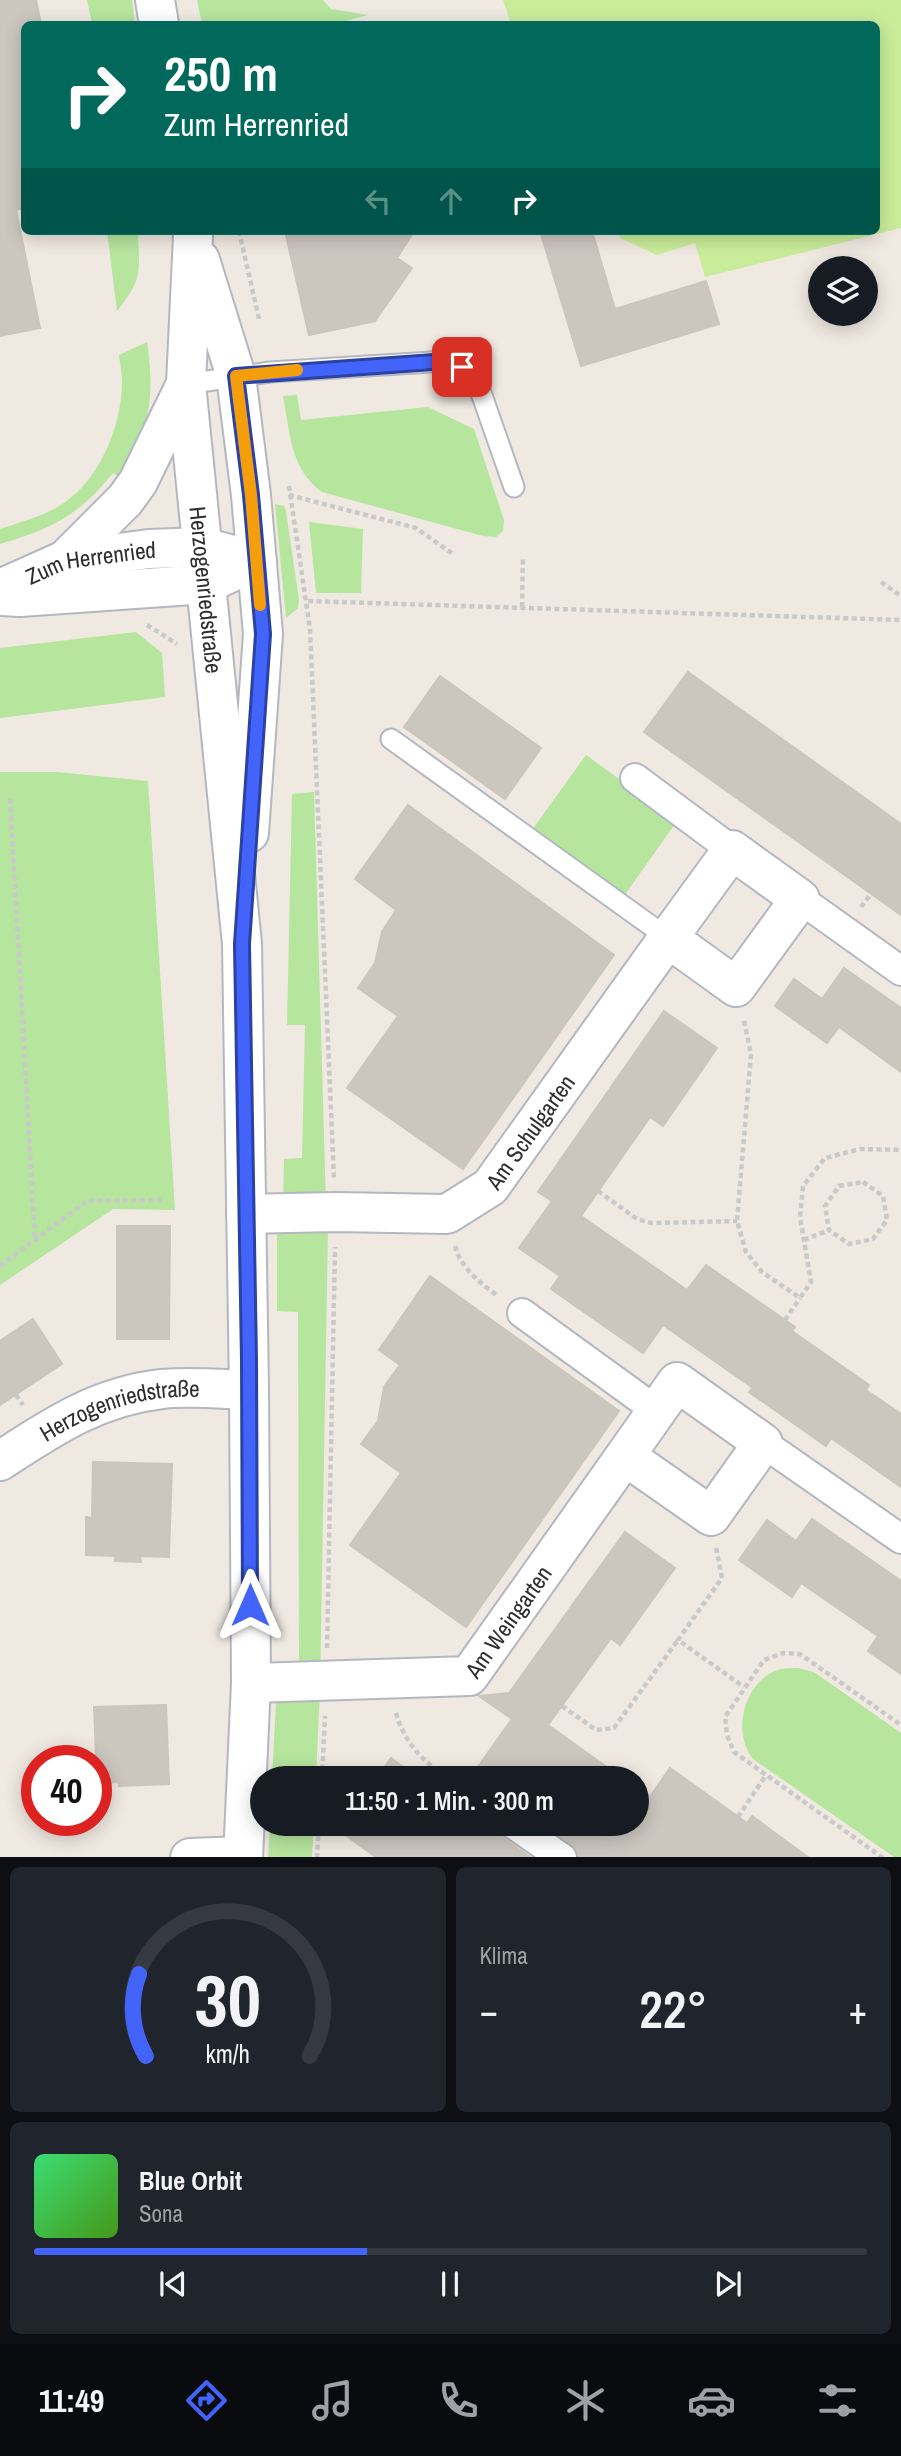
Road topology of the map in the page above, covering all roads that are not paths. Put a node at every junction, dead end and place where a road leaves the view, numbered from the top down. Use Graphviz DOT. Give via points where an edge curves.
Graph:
graph roads {
  1 [pos="155,0"];
  2 [pos="158,21"];
  3 [pos="192,235"];
  4 [pos="192,235"];
  5 [pos="236,376"];
  6 [pos="186,384"];
  7 [pos="514,487"];
  8 [pos="202,547"];
  9 [pos="65,560"];
  10 [pos="257,561"];
  11 [pos="206,584"];
  12 [pos="0,589"];
  13 [pos="0,596"];
  14 [pos="391,739"];
  15 [pos="635,778"];
  16 [pos="732,850"];
  17 [pos="800,899"];
  18 [pos="668,939"];
  19 [pos="242,944"];
  20 [pos="901,971"];
  21 [pos="246,1214"];
  22 [pos="522,1313"];
  23 [pos="249,1390"];
  24 [pos="657,1410"];
  25 [pos="763,1443"];
  26 [pos="625,1457"];
  27 [pos="0,1461"];
  28 [pos="901,1539"];
  29 [pos="251,1684"];
  30 [pos="531,1836"];
  31 [pos="190,1857"];
  32 [pos="243,1857"];
  33 [pos="562,1857"];
  1 -- 2 [label="street"];
  3 -- 5 [label="street, Herzogenriedstraße"];
  4 -- 6 [label="street, Herzogenriedstraße"];
  5 -- 6 [label="lane"];
  5 -- 7 [label="lane" via="448,361 462,367 479,387"];
  5 -- 10 [label="street, Herzogenriedstraße"];
  6 -- 8 [label="street, Herzogenriedstraße"];
  6 -- 9 [label="street" via="138,482"];
  8 -- 9 [label="street, Zum Herrenried"];
  8 -- 10 [label="street, Zum Herrenried"];
  8 -- 11 [label="street, Herzogenriedstraße"];
  9 -- 12 [label="street, Zum Herrenried"];
  10 -- 11 [label="street, Zum Herrenried"];
  10 -- 19 [label="street, Herzogenriedstraße" via="263,634"];
  11 -- 13 [label="street, Zum Herrenried"];
  11 -- 19 [label="street, Herzogenriedstraße"];
  14 -- 18 [label="lane"];
  15 -- 16 [label="street"];
  16 -- 17 [label="street"];
  16 -- 18 [label="street, Am Schulgarten"];
  17 -- 18 [label="street" via="736,987"];
  17 -- 20 [label="street"];
  18 -- 21 [label="street, Am Schulgarten" via="491,1187 447,1214"];
  19 -- 21 [label="street, Herzogenriedstraße"];
  21 -- 23 [label="street, Herzogenriedstraße"];
  22 -- 24 [label="street"];
  23 -- 27 [label="street, Herzogenriedstraße" via="162,1389 110,1400 61,1421"];
  23 -- 29 [label="street, Herzogenriedstraße"];
  24 -- 25 [label="street, Am Weingarten" via="677,1382"];
  24 -- 26 [label="street, Am Weingarten"];
  25 -- 26 [label="street" via="711,1516"];
  25 -- 28 [label="street, Am Weingarten"];
  26 -- 29 [label="street, Am Weingarten" via="469,1676"];
  29 -- 32 [label="street, Herzogenriedstraße"];
  30 -- 33 [label="street"];
  31 -- 32 [label="street, Herzogenriedstraße"];
}
